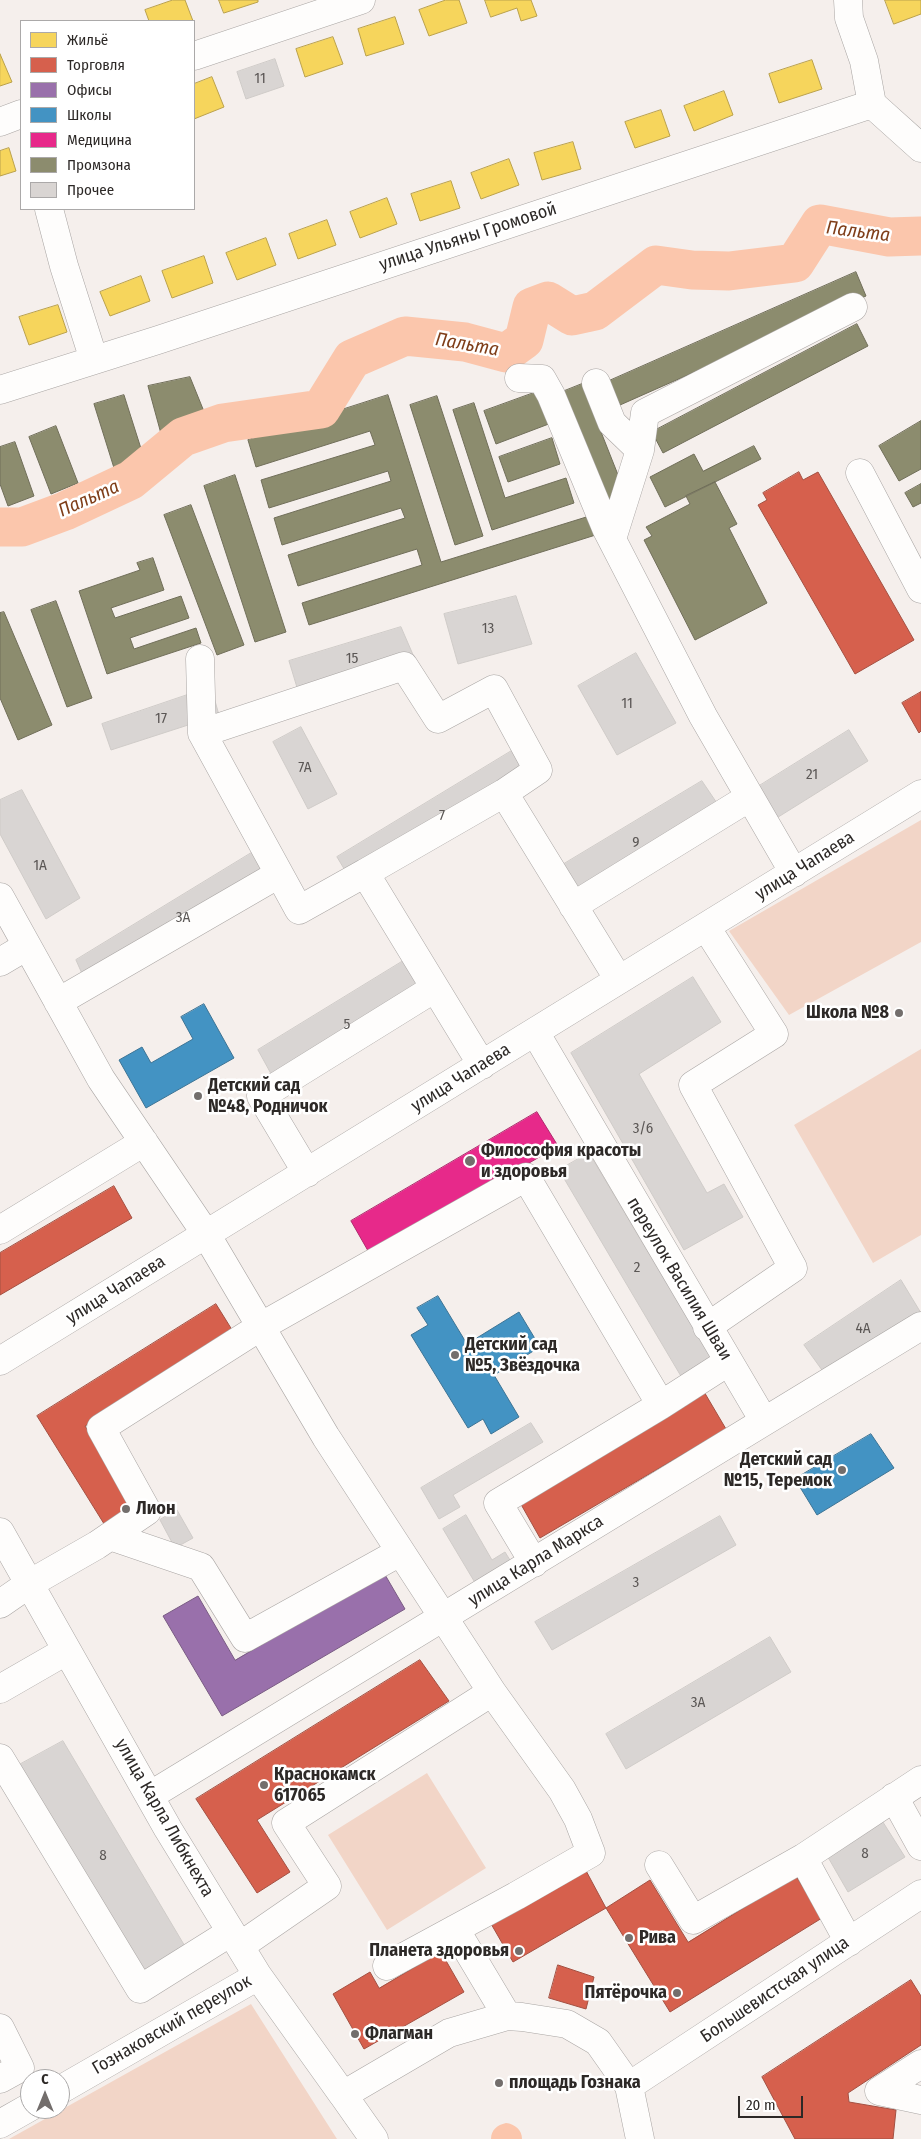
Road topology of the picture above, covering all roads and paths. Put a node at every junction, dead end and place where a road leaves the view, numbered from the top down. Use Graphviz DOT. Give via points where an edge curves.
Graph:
graph roads {
  1 [pos="361,0"];
  2 [pos="848,0"];
  3 [pos="195,56"];
  4 [pos="872,104"];
  5 [pos="20,114"];
  6 [pos="0,122"];
  7 [pos="921,148"];
  8 [pos="49,210"];
  9 [pos="852,308"];
  10 [pos="94,360"];
  11 [pos="519,378"];
  12 [pos="596,383"];
  13 [pos="0,390"];
  14 [pos="640,450"];
  15 [pos="860,473"];
  16 [pos="612,539"];
  17 [pos="921,589"];
  18 [pos="200,659"];
  19 [pos="202,732"];
  20 [pos="504,793"];
  21 [pos="921,794"];
  22 [pos="750,797"];
  23 [pos="365,873"];
  24 [pos="794,873"];
  25 [pos="279,874"];
  26 [pos="0,897"];
  27 [pos="573,906"];
  28 [pos="706,927"];
  29 [pos="27,946"];
  30 [pos="0,962"];
  31 [pos="619,980"];
  32 [pos="435,988"];
  33 [pos="58,1002"];
  34 [pos="535,1032"];
  35 [pos="482,1065"];
  36 [pos="144,1142"];
  37 [pos="307,1173"];
  38 [pos="0,1230"];
  39 [pos="206,1234"];
  40 [pos="921,1326"];
  41 [pos="260,1327"];
  42 [pos="707,1327"];
  43 [pos="0,1361"];
  44 [pos="728,1362"];
  45 [pos="661,1405"];
  46 [pos="750,1411"];
  47 [pos="0,1532"];
  48 [pos="110,1536"];
  49 [pos="400,1552"];
  50 [pos="534,1563"];
  51 [pos="29,1584"];
  52 [pos="0,1604"];
  53 [pos="443,1619"];
  54 [pos="66,1651"];
  55 [pos="0,1689"];
  56 [pos="492,1692"];
  57 [pos="0,1758"];
  58 [pos="921,1780"];
  59 [pos="151,1796"];
  60 [pos="894,1796"];
  61 [pos="921,1846"];
  62 [pos="803,1858"];
  63 [pos="658,1866"];
  64 [pos="921,1894"];
  65 [pos="455,1929"];
  66 [pos="236,1939"];
  67 [pos="849,1942"];
  68 [pos="387,1966"];
  69 [pos="258,1976"];
  70 [pos="507,2016"];
  71 [pos="0,2028"];
  72 [pos="921,2064"];
  73 [pos="0,2079"];
  74 [pos="70,2084"];
  75 [pos="630,2086"];
  76 [pos="344,2095"];
  77 [pos="921,2100"];
  78 [pos="20,2113"];
  79 [pos="0,2124"];
  80 [pos="374,2139"];
  81 [pos="640,2139"];
  1 -- 3 [label="street"];
  2 -- 4 [label="street" via="849,18 864,61"];
  4 -- 7 [label="street"];
  4 -- 10 [label="street, улица Ульяны Громовой"];
  5 -- 6 [label="street"];
  8 -- 10 [label="street"];
  9 -- 14 [label="street" via="646,413"];
  10 -- 13 [label="street, улица Ульяны Громовой"];
  11 -- 16 [label="street" via="542,379"];
  12 -- 14 [label="street" via="612,423"];
  14 -- 16 [label="street"];
  15 -- 17 [label="street"];
  16 -- 22 [label="street" via="703,716"];
  18 -- 19 [label="street"];
  19 -- 20 [label="street" via="404,666 438,718 494,689 538,770"];
  19 -- 25 [label="street"];
  20 -- 23 [label="street"];
  20 -- 27 [label="street"];
  21 -- 24 [label="street, улица Чапаева"];
  22 -- 24 [label="street"];
  22 -- 27 [label="street"];
  23 -- 25 [label="street" via="299,910"];
  23 -- 32 [label="street"];
  24 -- 28 [label="street, улица Чапаева"];
  25 -- 33 [label="street"];
  26 -- 29 [label="street"];
  27 -- 31 [label="street"];
  28 -- 31 [label="street, улица Чапаева"];
  28 -- 42 [label="street" via="774,1034 693,1085 793,1268"];
  29 -- 30 [label="street"];
  29 -- 33 [label="street"];
  31 -- 34 [label="street, улица Чапаева"];
  32 -- 35 [label="street"];
  32 -- 37 [label="street" via="261,1096"];
  33 -- 36 [label="street" via="101,1079"];
  34 -- 35 [label="street, улица Чапаева"];
  34 -- 42 [label="street, переулок Василия Шваи"];
  35 -- 37 [label="street, улица Чапаева"];
  36 -- 38 [label="street"];
  36 -- 39 [label="street"];
  37 -- 39 [label="street, улица Чапаева"];
  39 -- 41 [label="street"];
  39 -- 43 [label="street, улица Чапаева"];
  40 -- 46 [label="street, улица Карла Маркса"];
  41 -- 45 [label="street" via="526,1177"];
  41 -- 48 [label="street" via="101,1428 147,1511"];
  41 -- 49 [label="street"];
  42 -- 44 [label="street, переулок Василия Шваи"];
  44 -- 45 [label="street"];
  44 -- 46 [label="street, переулок Василия Шваи"];
  45 -- 50 [label="street" via="498,1503"];
  46 -- 50 [label="street, улица Карла Маркса"];
  47 -- 51 [label="street, улица Карла Либкнехта"];
  48 -- 49 [label="street" via="201,1567 245,1638"];
  48 -- 51 [label="street"];
  49 -- 53 [label="street"];
  50 -- 53 [label="street, улица Карла Маркса"];
  51 -- 52 [label="street"];
  51 -- 54 [label="street, улица Карла Либкнехта"];
  53 -- 56 [label="street"];
  53 -- 59 [label="street, улица Карла Маркса"];
  54 -- 55 [label="street"];
  54 -- 59 [label="street, улица Карла Либкнехта"];
  56 -- 65 [label="street" via="562,1790 591,1852"];
  56 -- 66 [label="street" via="286,1824 327,1886"];
  57 -- 66 [label="street" via="140,1989"];
  58 -- 60 [label="street"];
  59 -- 66 [label="street, улица Карла Либкнехта"];
  60 -- 61 [label="street"];
  60 -- 62 [label="street"];
  62 -- 63 [label="street" via="693,1920"];
  62 -- 67 [label="street"];
  64 -- 67 [label="street, Большевистская улица"];
  65 -- 68 [label="street"];
  65 -- 70 [label="street"];
  66 -- 69 [label="street, улица Карла Либкнехта"];
  67 -- 75 [label="street, Большевистская улица"];
  69 -- 74 [label="street, Гознаковский переулок"];
  69 -- 76 [label="street, улица Карла Либкнехта"];
  70 -- 75 [label="street" via="567,2024 598,2042"];
  70 -- 76 [label="street" via="449,2033"];
  71 -- 73 [label="street" via="20,2068"];
  72 -- 77 [label="street" via="879,2091"];
  75 -- 81 [label="street"];
  76 -- 80 [label="street, улица Карла Либкнехта"];
  78 -- 79 [label="street"];
}
